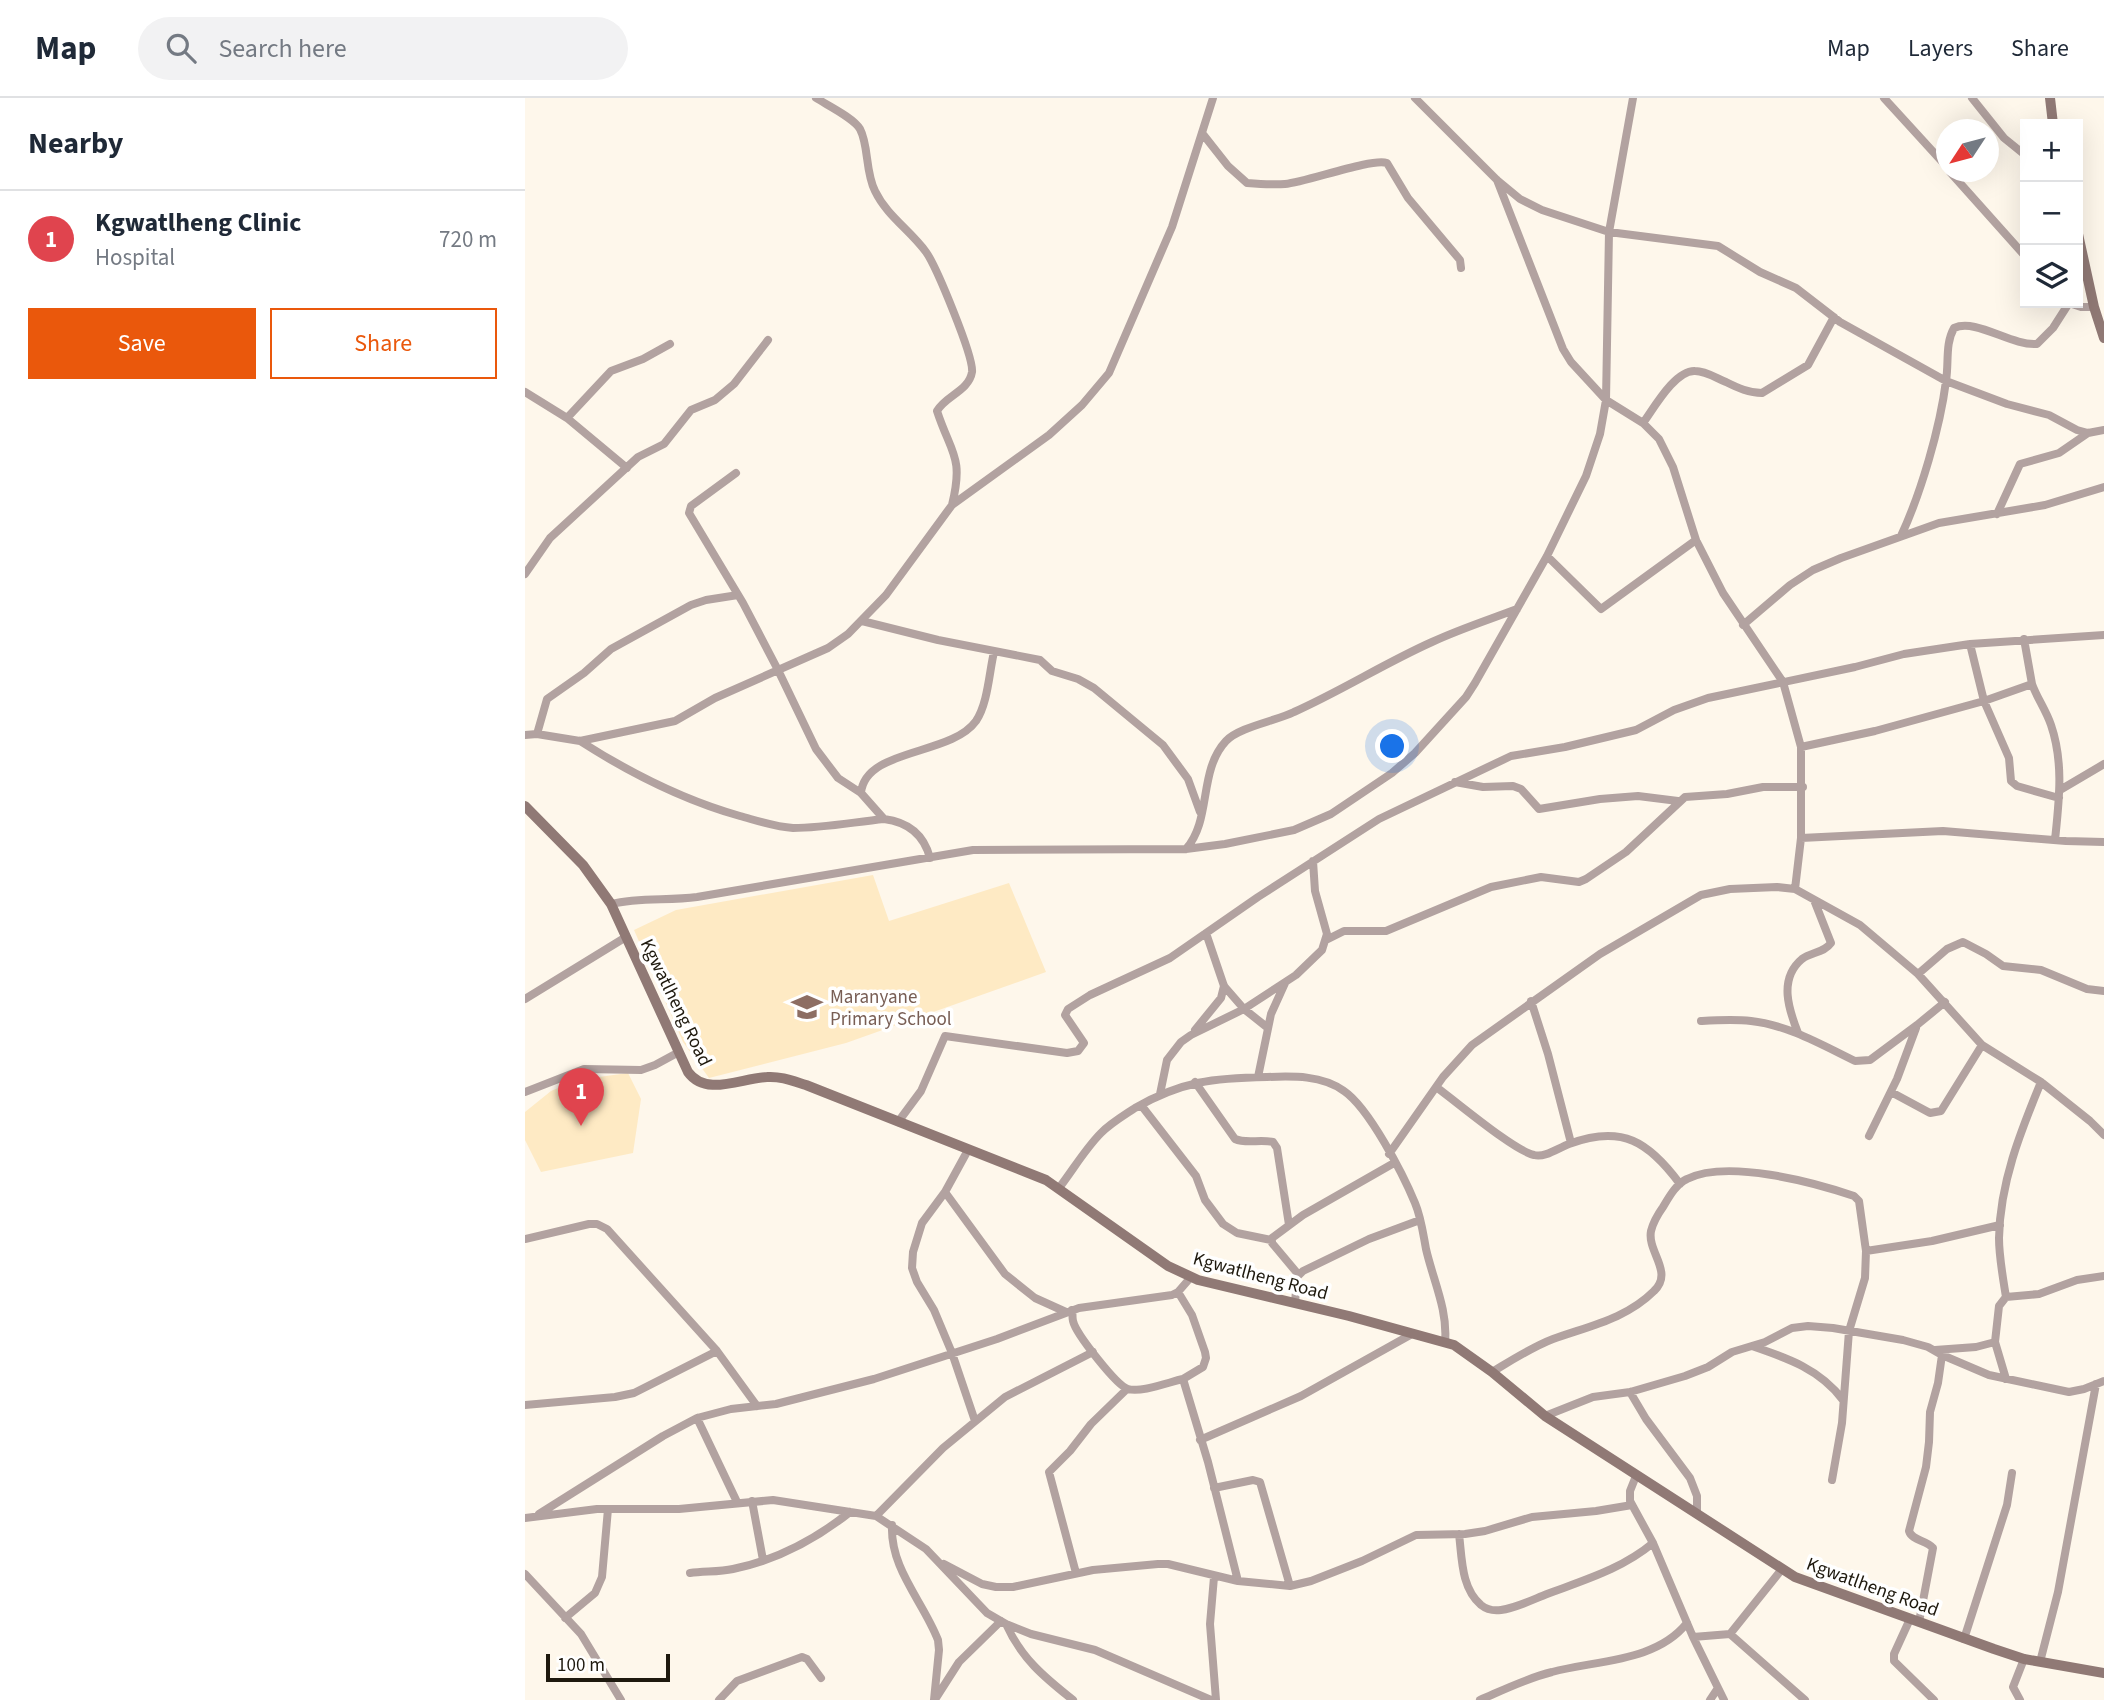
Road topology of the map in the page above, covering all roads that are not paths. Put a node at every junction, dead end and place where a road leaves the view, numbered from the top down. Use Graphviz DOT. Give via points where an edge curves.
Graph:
graph roads {
  1 [pos="816,98"];
  2 [pos="1213,98"];
  3 [pos="1415,98"];
  4 [pos="1633,98"];
  5 [pos="1884,98"];
  6 [pos="1972,98"];
  7 [pos="2049,98"];
  8 [pos="2052,119"];
  9 [pos="1202,133"];
  10 [pos="2020,151"];
  11 [pos="1936,155"];
  12 [pos="1497,180"];
  13 [pos="1959,182"];
  14 [pos="1609,232"];
  15 [pos="2079,245"];
  16 [pos="2020,250"];
  17 [pos="1461,268"];
  18 [pos="2083,307"];
  19 [pos="2094,307"];
  20 [pos="2066,308"];
  21 [pos="1834,317"];
  22 [pos="2104,338"];
  23 [pos="768,340"];
  24 [pos="670,344"];
  25 [pos="1947,381"];
  26 [pos="525,392"];
  27 [pos="1606,400"];
  28 [pos="566,418"];
  29 [pos="1643,423"];
  30 [pos="2104,430"];
  31 [pos="2088,433"];
  32 [pos="627,468"];
  33 [pos="736,472"];
  34 [pos="2104,487"];
  35 [pos="952,505"];
  36 [pos="1997,514"];
  37 [pos="1901,536"];
  38 [pos="1696,540"];
  39 [pos="1547,556"];
  40 [pos="525,574"];
  41 [pos="738,595"];
  42 [pos="1517,609"];
  43 [pos="862,621"];
  44 [pos="1743,625"];
  45 [pos="2104,635"];
  46 [pos="2024,639"];
  47 [pos="1971,644"];
  48 [pos="994,652"];
  49 [pos="778,670"];
  50 [pos="1783,682"];
  51 [pos="2032,684"];
  52 [pos="1984,701"];
  53 [pos="537,734"];
  54 [pos="525,735"];
  55 [pos="580,741"];
  56 [pos="1801,747"];
  57 [pos="2104,764"];
  58 [pos="1455,782"];
  59 [pos="1803,787"];
  60 [pos="861,793"];
  61 [pos="2060,794"];
  62 [pos="1678,801"];
  63 [pos="525,806"];
  64 [pos="1201,815"];
  65 [pos="884,818"];
  66 [pos="1801,838"];
  67 [pos="2055,840"];
  68 [pos="2104,842"];
  69 [pos="1186,849"];
  70 [pos="930,858"];
  71 [pos="1313,861"];
  72 [pos="1795,889"];
  73 [pos="1814,900"];
  74 [pos="611,904"];
  75 [pos="1206,933"];
  76 [pos="626,937"];
  77 [pos="1326,940"];
  78 [pos="1918,974"];
  79 [pos="1286,981"];
  80 [pos="1224,986"];
  81 [pos="2104,991"];
  82 [pos="525,999"];
  83 [pos="1531,1001"];
  84 [pos="1945,1002"];
  85 [pos="1244,1009"];
  86 [pos="1701,1021"];
  87 [pos="1917,1025"];
  88 [pos="1268,1028"];
  89 [pos="1798,1033"];
  90 [pos="1191,1035"];
  91 [pos="1982,1045"];
  92 [pos="679,1052"];
  93 [pos="1258,1077"];
  94 [pos="1195,1082"];
  95 [pos="2041,1082"];
  96 [pos="1436,1087"];
  97 [pos="525,1092"];
  98 [pos="1891,1092"];
  99 [pos="1160,1094"];
  100 [pos="1141,1105"];
  101 [pos="898,1122"];
  102 [pos="2104,1135"];
  103 [pos="1869,1136"];
  104 [pos="1571,1143"];
  105 [pos="968,1150"];
  106 [pos="1389,1154"];
  107 [pos="1394,1163"];
  108 [pos="1680,1184"];
  109 [pos="1059,1188"];
  110 [pos="945,1192"];
  111 [pos="1420,1220"];
  112 [pos="1289,1225"];
  113 [pos="2000,1225"];
  114 [pos="525,1239"];
  115 [pos="1271,1240"];
  116 [pos="1866,1251"];
  117 [pos="1298,1274"];
  118 [pos="2104,1276"];
  119 [pos="1191,1277"];
  120 [pos="1178,1292"];
  121 [pos="2006,1297"];
  122 [pos="1294,1303"];
  123 [pos="1069,1311"];
  124 [pos="1849,1331"];
  125 [pos="1412,1334"];
  126 [pos="1445,1342"];
  127 [pos="1995,1342"];
  128 [pos="1752,1346"];
  129 [pos="1932,1350"];
  130 [pos="717,1351"];
  131 [pos="1093,1352"];
  132 [pos="952,1353"];
  133 [pos="1943,1356"];
  134 [pos="1492,1372"];
  135 [pos="1182,1379"];
  136 [pos="2006,1379"];
  137 [pos="2100,1383"];
  138 [pos="1127,1389"];
  139 [pos="1630,1392"];
  140 [pos="1843,1400"];
  141 [pos="525,1405"];
  142 [pos="757,1406"];
  143 [pos="1545,1416"];
  144 [pos="697,1418"];
  145 [pos="975,1420"];
  146 [pos="1200,1440"];
  147 [pos="2012,1473"];
  148 [pos="1636,1476"];
  149 [pos="1832,1480"];
  150 [pos="1214,1488"];
  151 [pos="752,1501"];
  152 [pos="737,1502"];
  153 [pos="1632,1504"];
  154 [pos="608,1509"];
  155 [pos="850,1512"];
  156 [pos="1697,1514"];
  157 [pos="535,1516"];
  158 [pos="876,1516"];
  159 [pos="525,1518"];
  160 [pos="892,1525"];
  161 [pos="1459,1534"];
  162 [pos="1653,1543"];
  163 [pos="763,1560"];
  164 [pos="939,1562"];
  165 [pos="1782,1569"];
  166 [pos="689,1573"];
  167 [pos="1076,1573"];
  168 [pos="525,1574"];
  169 [pos="1214,1577"];
  170 [pos="1238,1581"];
  171 [pos="1290,1586"];
  172 [pos="565,1618"];
  173 [pos="1915,1620"];
  174 [pos="1004,1623"];
  175 [pos="1687,1623"];
  176 [pos="1730,1634"];
  177 [pos="1693,1637"];
  178 [pos="1964,1639"];
  179 [pos="2024,1659"];
  180 [pos="2040,1662"];
  181 [pos="2104,1673"];
  182 [pos="821,1678"];
  183 [pos="1718,1688"];
  184 [pos="621,1700"];
  185 [pos="719,1700"];
  186 [pos="934,1700"];
  187 [pos="1073,1700"];
  188 [pos="1213,1700"];
  189 [pos="1480,1700"];
  190 [pos="1710,1700"];
  191 [pos="1724,1700"];
  192 [pos="1805,1700"];
  193 [pos="1934,1700"];
  194 [pos="2020,1700"];
  1 -- 35 [label="street" via="860,130 870,180 895,220 928,255 968,351 972,372 968,381 937,411 956,456 958,482"];
  2 -- 9 [label="street"];
  3 -- 12 [label="street"];
  4 -- 14 [label="street"];
  5 -- 11 [label="street"];
  6 -- 10 [label="street"];
  7 -- 8 [label="street"];
  9 -- 17 [label="street" via="1247,183 1288,184 1374,162 1387,163"];
  9 -- 35 [label="street" via="1172,227 1109,373 1083,405 1049,435"];
  12 -- 14 [label="street" via="1542,210"];
  12 -- 27 [label="street" via="1563,349"];
  13 -- 16 [label="street"];
  14 -- 21 [label="street" via="1718,246 1795,288"];
  14 -- 27 [label="street"];
  15 -- 19 [label="street"];
  18 -- 19 [label="street"];
  19 -- 22 [label="street"];
  20 -- 25 [label="street" via="2037,344 1964,324 1954,328 1948,339"];
  21 -- 25 [label="street"];
  21 -- 29 [label="street" via="1808,365 1762,393 1693,371 1671,385"];
  23 -- 32 [label="street" via="734,384 715,400 691,410 664,444 643,453"];
  24 -- 28 [label="street" via="611,371"];
  25 -- 31 [label="street"];
  25 -- 37 [label="street" via="1928,463"];
  26 -- 28 [label="street"];
  27 -- 29 [label="street"];
  27 -- 39 [label="street" via="1585,476"];
  28 -- 32 [label="street"];
  29 -- 38 [label="street" via="1659,439 1673,467"];
  30 -- 31 [label="street"];
  31 -- 36 [label="street" via="2059,453 2020,464"];
  32 -- 40 [label="street" via="550,538"];
  33 -- 41 [label="street" via="691,506 689,513"];
  34 -- 36 [label="street"];
  35 -- 43 [label="street" via="907,570"];
  36 -- 37 [label="street" via="1939,523"];
  37 -- 44 [label="street" via="1813,570"];
  38 -- 39 [label="street" via="1601,609"];
  38 -- 44 [label="street"];
  39 -- 42 [label="street"];
  41 -- 49 [label="street"];
  41 -- 53 [label="street" via="691,606 611,649 547,699"];
  42 -- 64 [label="street" via="1431,642 1337,693 1236,733 1215,760"];
  42 -- 69 [label="street" via="1466,697 1415,753 1361,796 1294,830"];
  43 -- 48 [label="street"];
  43 -- 49 [label="street" via="828,648"];
  44 -- 50 [label="street"];
  45 -- 46 [label="street"];
  46 -- 47 [label="street"];
  46 -- 51 [label="street"];
  47 -- 50 [label="street" via="1903,654"];
  47 -- 52 [label="street"];
  48 -- 60 [label="street" via="975,722 947,742 875,766"];
  48 -- 64 [label="street" via="1040,660 1052,671 1094,688 1117,704 1177,761 1195,792"];
  49 -- 55 [label="street" via="675,721"];
  49 -- 60 [label="street" via="824,760 838,778"];
  50 -- 56 [label="street"];
  50 -- 58 [label="street" via="1708,698 1636,730 1511,756"];
  51 -- 52 [label="street"];
  51 -- 61 [label="street" via="2050,723 2060,761"];
  52 -- 56 [label="street"];
  52 -- 61 [label="street" via="2009,758 2013,784"];
  53 -- 54 [label="street"];
  53 -- 55 [label="street"];
  55 -- 65 [label="street" via="670,790 772,826"];
  56 -- 59 [label="street"];
  57 -- 61 [label="street"];
  58 -- 62 [label="street" via="1513,786 1539,809 1638,796"];
  58 -- 71 [label="street" via="1379,819"];
  59 -- 62 [label="street" via="1763,787 1692,795"];
  59 -- 66 [label="street"];
  60 -- 65 [label="street"];
  61 -- 67 [label="street"];
  62 -- 77 [label="street" via="1626,852 1580,882 1541,877 1491,887 1386,931 1344,931"];
  63 -- 74 [label="street, Kgwatlheng Road" via="583,864"];
  64 -- 69 [label="street" via="1196,838"];
  65 -- 70 [label="street" via="912,829"];
  66 -- 67 [label="street" via="1943,831"];
  66 -- 72 [label="street"];
  67 -- 68 [label="street"];
  69 -- 70 [label="street" via="983,849"];
  70 -- 74 [label="street" via="697,897"];
  71 -- 75 [label="street"];
  71 -- 77 [label="street"];
  72 -- 73 [label="street"];
  72 -- 83 [label="street" via="1730,889 1701,895"];
  73 -- 78 [label="street" via="1860,925"];
  73 -- 89 [label="street" via="1831,943 1803,958 1787,987"];
  74 -- 76 [label="street, Kgwatlheng Road"];
  75 -- 80 [label="street"];
  75 -- 101 [label="street" via="1170,958 1068,1009 1065,1015 1084,1043 1078,1051 945,1036 921,1091"];
  76 -- 82 [label="street"];
  76 -- 92 [label="street, Kgwatlheng Road"];
  77 -- 79 [label="street" via="1319,955"];
  78 -- 81 [label="street" via="1947,949 1963,942 2003,966 2041,970"];
  78 -- 84 [label="street"];
  79 -- 85 [label="street"];
  79 -- 88 [label="street"];
  80 -- 85 [label="street"];
  80 -- 90 [label="street" via="1221,998"];
  83 -- 96 [label="street" via="1472,1045"];
  83 -- 104 [label="street"];
  84 -- 87 [label="street"];
  84 -- 91 [label="street"];
  85 -- 88 [label="street"];
  85 -- 90 [label="street"];
  86 -- 89 [label="street" via="1754,1021"];
  87 -- 89 [label="street" via="1863,1062"];
  87 -- 98 [label="street"];
  88 -- 93 [label="street"];
  90 -- 99 [label="street" via="1171,1053"];
  91 -- 95 [label="street"];
  91 -- 98 [label="street" via="1941,1111 1930,1113"];
  92 -- 97 [label="street" via="641,1070 584,1069"];
  92 -- 101 [label="street, Kgwatlheng Road" via="691,1077 705,1085 786,1078"];
  93 -- 94 [label="street"];
  93 -- 106 [label="street" via="1291,1076 1334,1084 1359,1106"];
  94 -- 99 [label="street"];
  94 -- 112 [label="street" via="1235,1139 1264,1140 1277,1148"];
  95 -- 102 [label="street"];
  95 -- 113 [label="street" via="2010,1165"];
  96 -- 104 [label="street" via="1535,1156"];
  96 -- 106 [label="street"];
  98 -- 103 [label="street"];
  99 -- 100 [label="street"];
  100 -- 109 [label="street" via="1101,1133"];
  100 -- 115 [label="street" via="1193,1172 1205,1200 1223,1224 1237,1233"];
  101 -- 105 [label="street, Kgwatlheng Road"];
  104 -- 108 [label="street" via="1603,1137 1631,1139 1666,1165"];
  105 -- 109 [label="street, Kgwatlheng Road"];
  105 -- 110 [label="street"];
  106 -- 107 [label="street"];
  107 -- 111 [label="street"];
  107 -- 112 [label="street"];
  108 -- 116 [label="street" via="1694,1176 1732,1171 1815,1182 1854,1196 1861,1210"];
  108 -- 134 [label="street" via="1651,1231 1661,1266 1657,1289 1628,1311 1550,1340"];
  109 -- 119 [label="street, Kgwatlheng Road" via="1168,1266"];
  110 -- 123 [label="street" via="1005,1274 1035,1298"];
  110 -- 132 [label="street" via="922,1223 912,1268"];
  111 -- 117 [label="street"];
  111 -- 126 [label="street" via="1445,1320"];
  112 -- 115 [label="street"];
  113 -- 116 [label="street"];
  113 -- 121 [label="street"];
  114 -- 130 [label="street" via="602,1225"];
  115 -- 117 [label="street"];
  116 -- 124 [label="street" via="1865,1278"];
  117 -- 122 [label="street"];
  118 -- 121 [label="street" via="2039,1294"];
  119 -- 120 [label="street"];
  119 -- 122 [label="street, Kgwatlheng Road"];
  120 -- 123 [label="street"];
  120 -- 135 [label="street" via="1192,1315 1206,1358 1203,1367"];
  121 -- 127 [label="street" via="1999,1306"];
  122 -- 125 [label="street, Kgwatlheng Road"];
  123 -- 131 [label="street"];
  123 -- 132 [label="street"];
  124 -- 128 [label="street" via="1792,1328"];
  124 -- 129 [label="street"];
  124 -- 140 [label="street"];
  125 -- 126 [label="street, Kgwatlheng Road"];
  125 -- 146 [label="street" via="1301,1396"];
  126 -- 134 [label="street, Kgwatlheng Road"];
  127 -- 129 [label="street"];
  127 -- 136 [label="street"];
  128 -- 139 [label="street" via="1701,1370"];
  128 -- 140 [label="street" via="1806,1367"];
  129 -- 133 [label="street"];
  130 -- 141 [label="street" via="634,1393"];
  130 -- 142 [label="street"];
  131 -- 138 [label="street"];
  131 -- 145 [label="street" via="1016,1389"];
  132 -- 142 [label="street" via="812,1396"];
  132 -- 145 [label="street"];
  133 -- 136 [label="street"];
  133 -- 173 [label="street" via="1930,1412 1926,1467 1909,1531 1933,1548"];
  134 -- 143 [label="street, Kgwatlheng Road"];
  135 -- 138 [label="street"];
  135 -- 146 [label="street"];
  136 -- 137 [label="street" via="2069,1392"];
  137 -- 180 [label="street"];
  138 -- 167 [label="street" via="1049,1472"];
  139 -- 143 [label="street" via="1593,1397"];
  139 -- 156 [label="street" via="1690,1478"];
  140 -- 149 [label="street"];
  142 -- 144 [label="street"];
  143 -- 148 [label="street, Kgwatlheng Road"];
  144 -- 152 [label="street"];
  144 -- 157 [label="street"];
  145 -- 158 [label="street"];
  146 -- 150 [label="street"];
  147 -- 178 [label="street" via="2007,1505"];
  148 -- 153 [label="street" via="1629,1496"];
  148 -- 156 [label="street, Kgwatlheng Road"];
  150 -- 170 [label="street"];
  150 -- 171 [label="street" via="1260,1482"];
  151 -- 152 [label="street"];
  151 -- 155 [label="street"];
  151 -- 163 [label="street"];
  152 -- 154 [label="street" via="680,1509"];
  153 -- 161 [label="street" via="1532,1517"];
  153 -- 162 [label="street"];
  154 -- 157 [label="street"];
  154 -- 172 [label="street" via="599,1586"];
  155 -- 158 [label="street"];
  155 -- 163 [label="street" via="810,1542"];
  156 -- 165 [label="street, Kgwatlheng Road"];
  157 -- 159 [label="street"];
  158 -- 160 [label="street"];
  160 -- 164 [label="street"];
  160 -- 186 [label="street" via="894,1552 938,1640"];
  161 -- 162 [label="street" via="1467,1584 1479,1603 1491,1611 1599,1575"];
  161 -- 171 [label="street" via="1416,1535 1362,1561"];
  162 -- 175 [label="street"];
  163 -- 166 [label="street" via="733,1569"];
  164 -- 167 [label="street" via="996,1587"];
  164 -- 174 [label="street" via="987,1612"];
  165 -- 173 [label="street, Kgwatlheng Road" via="1811,1584"];
  165 -- 176 [label="street"];
  167 -- 169 [label="street" via="1168,1564"];
  168 -- 172 [label="street"];
  169 -- 170 [label="street"];
  169 -- 188 [label="street" via="1210,1624"];
  170 -- 171 [label="street"];
  172 -- 184 [label="street" via="581,1634"];
  173 -- 178 [label="street, Kgwatlheng Road"];
  173 -- 193 [label="street" via="1894,1661"];
  174 -- 186 [label="street" via="960,1662"];
  174 -- 187 [label="street" via="1023,1655"];
  174 -- 188 [label="street" via="1107,1654"];
  175 -- 177 [label="street"];
  175 -- 189 [label="street" via="1671,1641 1640,1654 1548,1672"];
  176 -- 177 [label="street"];
  176 -- 192 [label="street"];
  177 -- 183 [label="street"];
  178 -- 179 [label="street, Kgwatlheng Road"];
  179 -- 180 [label="street, Kgwatlheng Road"];
  179 -- 194 [label="street" via="2013,1687"];
  180 -- 181 [label="street, Kgwatlheng Road"];
  182 -- 185 [label="street" via="802,1657 737,1681"];
  183 -- 190 [label="street"];
  183 -- 191 [label="street"];
}
